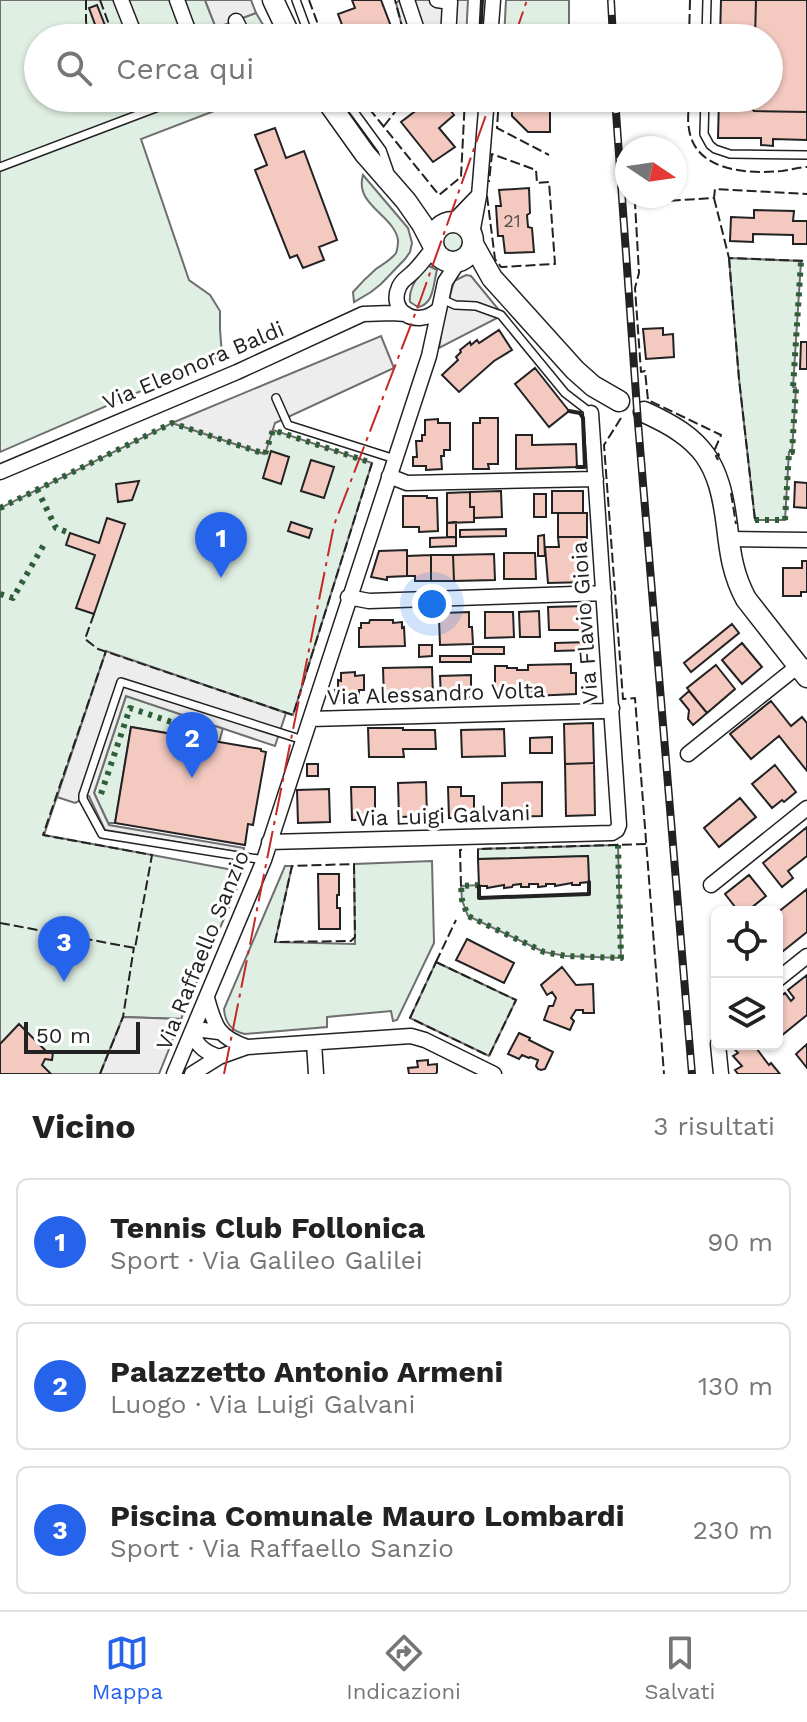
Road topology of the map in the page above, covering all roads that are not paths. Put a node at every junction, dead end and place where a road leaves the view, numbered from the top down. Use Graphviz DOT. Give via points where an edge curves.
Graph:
graph roads {
  1 [pos="121,0"];
  2 [pos="177,0"];
  3 [pos="273,0"];
  4 [pos="296,0"];
  5 [pos="407,0"];
  6 [pos="437,0"];
  7 [pos="493,0"];
  8 [pos="707,0"];
  9 [pos="236,21"];
  10 [pos="130,24"];
  11 [pos="186,24"];
  12 [pos="238,24"];
  13 [pos="284,24"];
  14 [pos="305,24"];
  15 [pos="415,24"];
  16 [pos="449,24"];
  17 [pos="491,24"];
  18 [pos="706,24"];
  19 [pos="145,112"];
  20 [pos="335,112"];
  21 [pos="354,112"];
  22 [pos="486,112"];
  23 [pos="705,112"];
  24 [pos="807,155"];
  25 [pos="0,167"];
  26 [pos="401,196"];
  27 [pos="479,196"];
  28 [pos="452,221"];
  29 [pos="472,239"];
  30 [pos="433,246"];
  31 [pos="459,261"];
  32 [pos="492,278"];
  33 [pos="399,287"];
  34 [pos="440,304"];
  35 [pos="363,314"];
  36 [pos="411,317"];
  37 [pos="425,369"];
  38 [pos="276,398"];
  39 [pos="619,401"];
  40 [pos="644,412"];
  41 [pos="591,413"];
  42 [pos="395,459"];
  43 [pos="0,472"];
  44 [pos="389,476"];
  45 [pos="596,479"];
  46 [pos="728,539"];
  47 [pos="807,540"];
  48 [pos="604,593"];
  49 [pos="348,597"];
  50 [pos="804,669"];
  51 [pos="612,708"];
  52 [pos="310,719"];
  53 [pos="303,740"];
  54 [pos="688,754"];
  55 [pos="807,808"];
  56 [pos="617,830"];
  57 [pos="269,842"];
  58 [pos="264,860"];
  59 [pos="711,885"];
  60 [pos="807,956"];
  61 [pos="780,978"];
  62 [pos="207,998"];
  63 [pos="219,1032"];
  64 [pos="192,1033"];
  65 [pos="314,1043"];
  66 [pos="247,1047"];
  67 [pos="719,1050"];
  68 [pos="219,1057"];
  69 [pos="488,1073"];
  70 [pos="174,1074"];
  71 [pos="192,1074"];
  72 [pos="316,1074"];
  73 [pos="721,1074"];
  1 -- 10 [label="street"];
  2 -- 11 [label="street"];
  3 -- 13 [label="main road"];
  4 -- 14 [label="lane"];
  5 -- 15 [label="street"];
  6 -- 16 [label="street" via="450,2"];
  7 -- 17 [label="street"];
  8 -- 18 [label="lane"];
  9 -- 12 [label="street"];
  19 -- 25 [label="lane"];
  20 -- 26 [label="main road"];
  21 -- 26 [label="lane" via="382,150"];
  22 -- 27 [label="street"];
  23 -- 24 [label="lane" via="704,134 715,149 730,154"];
  26 -- 28 [label="main road"];
  26 -- 30 [label="main road"];
  27 -- 28 [label="street"];
  27 -- 29 [label="street"];
  28 -- 29 [label="main road" via="465,225"];
  28 -- 30 [label="main road" via="438,227"];
  29 -- 31 [label="main road" via="468,255"];
  29 -- 32 [label="main road"];
  30 -- 31 [label="main road" via="444,260"];
  30 -- 33 [label="street"];
  31 -- 32 [label="main road"];
  31 -- 34 [label="street" via="446,279"];
  32 -- 39 [label="main road" via="575,370"];
  33 -- 35 [label="street"];
  33 -- 36 [label="street" via="400,309"];
  34 -- 36 [label="street" via="428,317"];
  34 -- 37 [label="street, Via Raffaello Sanzio"];
  34 -- 41 [label="lane" via="476,306 501,315 565,393"];
  35 -- 36 [label="street, Via Eleonora Baldi"];
  35 -- 43 [label="street, Via Eleonora Baldi"];
  36 -- 37 [label="street" via="424,345"];
  37 -- 42 [label="street, Via Raffaello Sanzio"];
  38 -- 42 [label="lane" via="288,425"];
  40 -- 46 [label="main road" via="683,433 709,460 721,488"];
  41 -- 45 [label="street, Via Flavio Gioia"];
  42 -- 44 [label="street, Via Raffaello Sanzio"];
  44 -- 45 [label="street" via="407,483"];
  44 -- 49 [label="street, Via Raffaello Sanzio"];
  45 -- 48 [label="street, Via Flavio Gioia"];
  46 -- 47 [label="street"];
  46 -- 50 [label="main road" via="746,599"];
  48 -- 49 [label="street" via="369,601"];
  48 -- 51 [label="street, Via Flavio Gioia"];
  49 -- 52 [label="street, Via Raffaello Sanzio"];
  50 -- 54 [label="street"];
  51 -- 52 [label="street, Via Alessandro Volta"];
  51 -- 56 [label="street, Via Flavio Gioia"];
  52 -- 53 [label="street, Via Raffaello Sanzio"];
  53 -- 57 [label="street, Via Raffaello Sanzio"];
  53 -- 58 [label="lane" via="121,682 83,795 102,834"];
  55 -- 59 [label="street"];
  56 -- 57 [label="street, Via Luigi Galvani"];
  57 -- 58 [label="street, Via Raffaello Sanzio"];
  58 -- 62 [label="street, Via Raffaello Sanzio"];
  60 -- 61 [label="street"];
  62 -- 63 [label="street"];
  62 -- 64 [label="street, Via Raffaello Sanzio"];
  63 -- 64 [label="street"];
  63 -- 66 [label="street"];
  64 -- 68 [label="street" via="197,1045"];
  64 -- 70 [label="street, Via Raffaello Sanzio"];
  65 -- 66 [label="street"];
  65 -- 69 [label="street" via="411,1036"];
  65 -- 72 [label="street"];
  66 -- 68 [label="street"];
  67 -- 73 [label="street"];
  68 -- 71 [label="street"];
}
